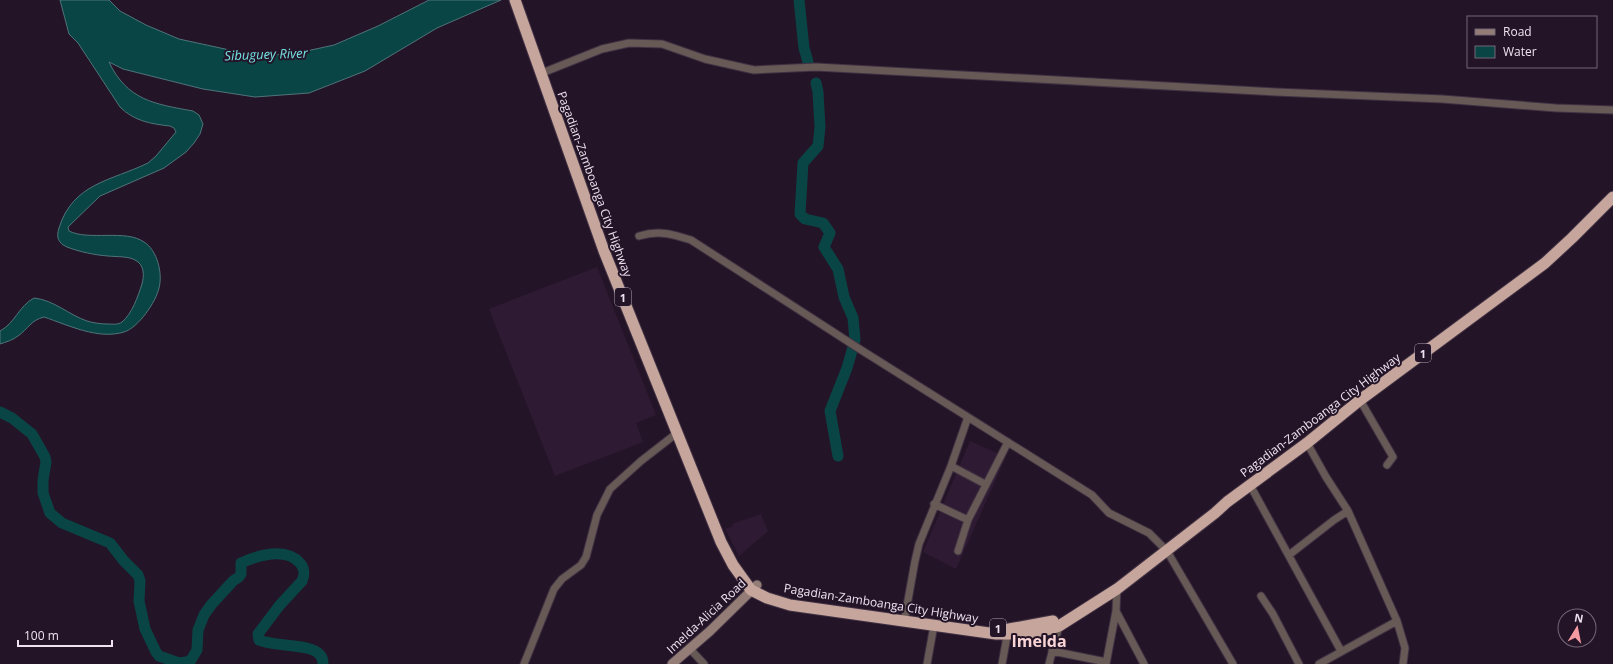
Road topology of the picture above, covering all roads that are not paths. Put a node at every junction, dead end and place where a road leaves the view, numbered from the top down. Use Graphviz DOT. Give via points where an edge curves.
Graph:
graph roads {
  1 [pos="516,0"];
  2 [pos="542,73"];
  3 [pos="1613,110"];
  4 [pos="1613,197"];
  5 [pos="640,236"];
  6 [pos="1360,400"];
  7 [pos="968,416"];
  8 [pos="677,433"];
  9 [pos="1008,442"];
  10 [pos="1306,443"];
  11 [pos="1387,464"];
  12 [pos="951,466"];
  13 [pos="985,484"];
  14 [pos="1250,485"];
  15 [pos="934,504"];
  16 [pos="1348,511"];
  17 [pos="968,520"];
  18 [pos="1165,549"];
  19 [pos="958,551"];
  20 [pos="1289,555"];
  21 [pos="1116,586"];
  22 [pos="754,587"];
  23 [pos="1261,596"];
  24 [pos="1116,611"];
  25 [pos="906,617"];
  26 [pos="1397,621"];
  27 [pos="934,625"];
  28 [pos="1059,626"];
  29 [pos="1008,631"];
  30 [pos="690,649"];
  31 [pos="1052,651"];
  32 [pos="1341,652"];
  33 [pos="1106,663"];
  34 [pos="524,664"];
  35 [pos="672,664"];
  36 [pos="704,664"];
  37 [pos="926,664"];
  38 [pos="1002,664"];
  39 [pos="1049,664"];
  40 [pos="1144,664"];
  41 [pos="1233,664"];
  42 [pos="1299,664"];
  43 [pos="1319,664"];
  44 [pos="1403,664"];
  1 -- 2 [label="highway, Pagadian-Zamboanga City Highway / 1"];
  2 -- 3 [label="street" via="602,49 629,43 662,44 705,59 754,70 816,67"];
  2 -- 8 [label="highway, Pagadian-Zamboanga City Highway / 1" via="604,251"];
  4 -- 6 [label="highway, Pagadian-Zamboanga City Highway / 1" via="1544,263"];
  5 -- 7 [label="street" via="651,232 669,233 691,240"];
  6 -- 10 [label="highway, Pagadian-Zamboanga City Highway / 1"];
  6 -- 11 [label="street" via="1393,457"];
  7 -- 9 [label="street"];
  7 -- 12 [label="street"];
  8 -- 22 [label="highway, Pagadian-Zamboanga City Highway / 1" via="721,542 740,573"];
  8 -- 34 [label="street" via="610,489 597,515 586,557 581,565 562,579 554,589"];
  9 -- 13 [label="street"];
  9 -- 18 [label="street" via="1092,495 1109,513 1149,533"];
  10 -- 14 [label="highway, Pagadian-Zamboanga City Highway / 1"];
  10 -- 16 [label="street"];
  12 -- 13 [label="street"];
  12 -- 15 [label="street"];
  13 -- 17 [label="street"];
  14 -- 18 [label="highway, Pagadian-Zamboanga City Highway / 1"];
  14 -- 20 [label="street"];
  15 -- 17 [label="street"];
  15 -- 25 [label="street" via="914,561"];
  16 -- 20 [label="street"];
  16 -- 26 [label="street"];
  17 -- 19 [label="street"];
  18 -- 21 [label="highway, Pagadian-Zamboanga City Highway / 1"];
  18 -- 41 [label="street"];
  20 -- 32 [label="street"];
  21 -- 24 [label="street"];
  21 -- 28 [label="highway, Pagadian-Zamboanga City Highway / 1"];
  21 -- 29 [label="highway, Pagadian-Zamboanga City Highway / 1" via="1067,615 1049,622"];
  22 -- 25 [label="highway, Pagadian-Zamboanga City Highway / 1" via="788,599"];
  22 -- 27 [label="highway, Pagadian-Zamboanga City Highway / 1" via="767,598 790,605"];
  22 -- 30 [label="main road, Imelda-Alicia Road"];
  23 -- 42 [label="street"];
  24 -- 33 [label="street"];
  24 -- 40 [label="street"];
  25 -- 29 [label="highway, Pagadian-Zamboanga City Highway / 1"];
  26 -- 32 [label="street"];
  26 -- 44 [label="street" via="1405,648"];
  27 -- 29 [label="highway, Pagadian-Zamboanga City Highway / 1" via="985,633"];
  27 -- 37 [label="street"];
  28 -- 29 [label="highway, Pagadian-Zamboanga City Highway / 1" via="1026,634"];
  28 -- 31 [label="street"];
  29 -- 38 [label="street"];
  30 -- 35 [label="main road, Imelda-Alicia Road"];
  30 -- 36 [label="street"];
  31 -- 33 [label="street"];
  31 -- 39 [label="street"];
  32 -- 43 [label="street"];
}
